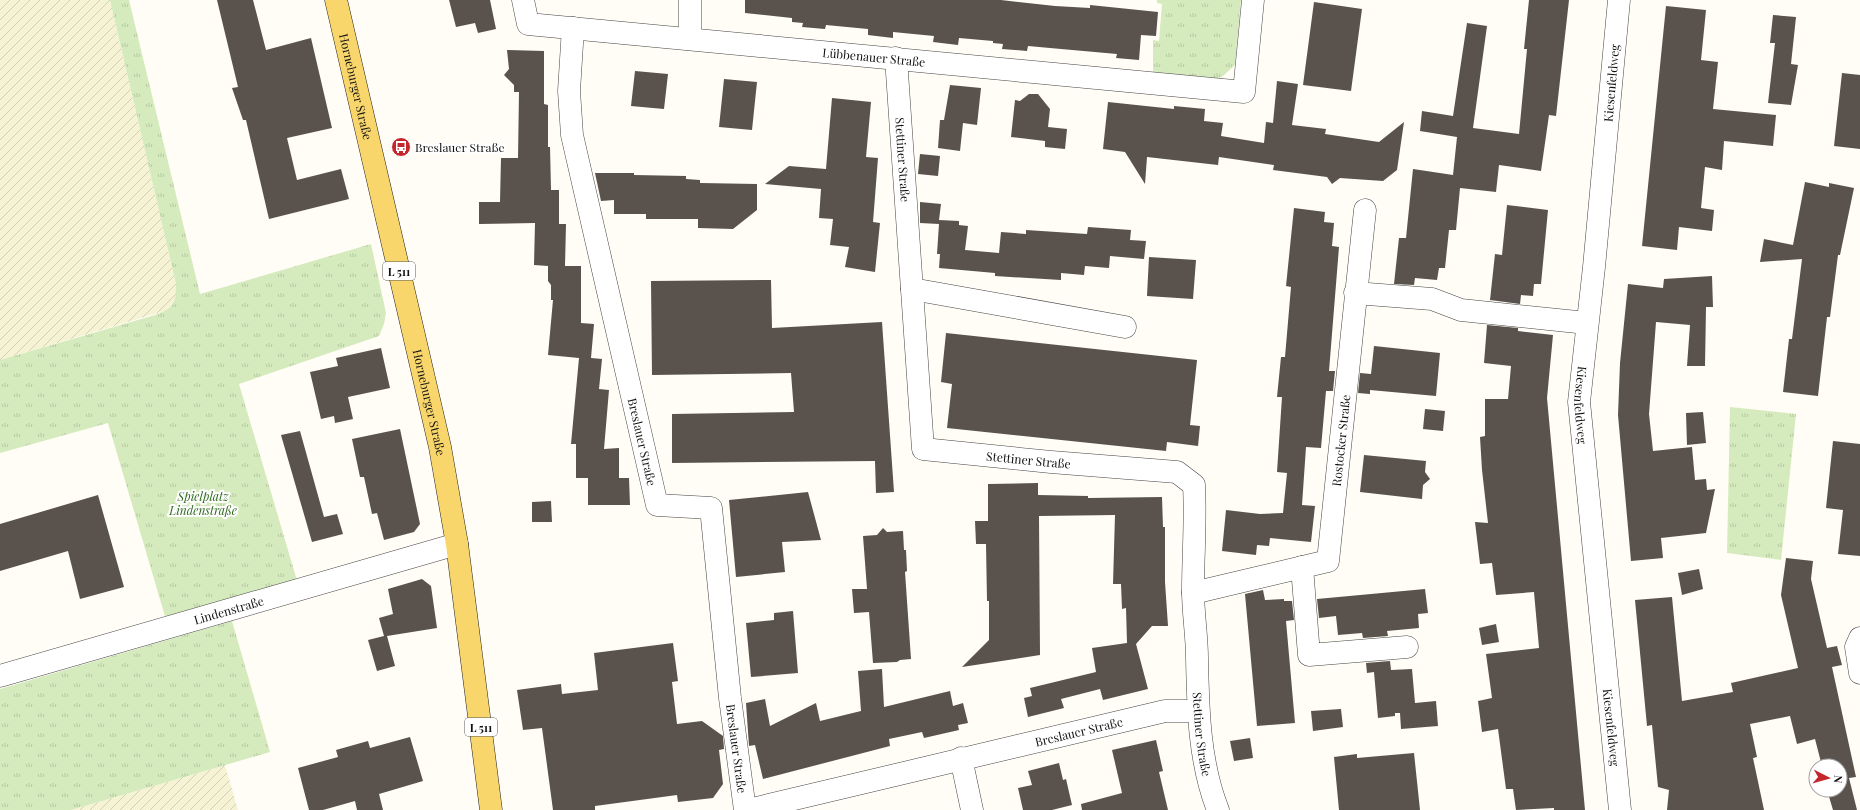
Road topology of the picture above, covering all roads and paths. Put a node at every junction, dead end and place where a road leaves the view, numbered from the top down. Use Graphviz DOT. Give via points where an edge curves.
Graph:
graph roads {
  1 [pos="336,0"];
  2 [pos="523,0"];
  3 [pos="690,0"];
  4 [pos="1253,0"];
  5 [pos="1619,0"];
  6 [pos="573,28"];
  7 [pos="690,39"];
  8 [pos="896,58"];
  9 [pos="1365,210"];
  10 [pos="912,290"];
  11 [pos="1355,293"];
  12 [pos="1587,322"];
  13 [pos="1124,327"];
  14 [pos="458,544"];
  15 [pos="1302,567"];
  16 [pos="1193,593"];
  17 [pos="1860,638"];
  18 [pos="1408,647"];
  19 [pos="1860,673"];
  20 [pos="0,676"];
  21 [pos="1198,711"];
  22 [pos="961,758"];
  23 [pos="491,810"];
  24 [pos="747,810"];
  25 [pos="972,810"];
  26 [pos="1218,810"];
  27 [pos="1620,810"];
  1 -- 14 [label="main road, Horneburger Straße / L 511" via="440,448"];
  2 -- 6 [label="street, Lübbenauer Straße" via="528,24"];
  3 -- 7 [label="street"];
  4 -- 8 [label="street, Lübbenauer Straße" via="1244,92"];
  5 -- 12 [label="street, Kiesenfeldweg"];
  6 -- 7 [label="street, Lübbenauer Straße"];
  6 -- 24 [label="street, Breslauer Straße" via="569,91 572,135 657,505 711,508 730,698"];
  7 -- 8 [label="street, Lübbenauer Straße"];
  8 -- 10 [label="street, Stettiner Straße"];
  9 -- 11 [label="street, Rostocker Straße"];
  10 -- 13 [label="street"];
  10 -- 16 [label="street, Stettiner Straße" via="923,449 1177,472 1194,485"];
  11 -- 12 [label="street" via="1432,299 1461,310"];
  11 -- 15 [label="street, Rostocker Straße" via="1328,561"];
  12 -- 27 [label="street, Kiesenfeldweg" via="1579,402"];
  14 -- 20 [label="street, Lindenstraße"];
  14 -- 23 [label="main road, Horneburger Straße / L 511"];
  15 -- 16 [label="street, Rostocker Straße"];
  15 -- 18 [label="street" via="1309,655"];
  16 -- 21 [label="street, Stettiner Straße"];
  17 -- 19 [label="street" via="1856,647"];
  21 -- 22 [label="street, Breslauer Straße" via="1165,711"];
  21 -- 26 [label="street, Stettiner Straße" via="1209,786"];
  22 -- 24 [label="street, Breslauer Straße"];
  22 -- 25 [label="street"];
}
